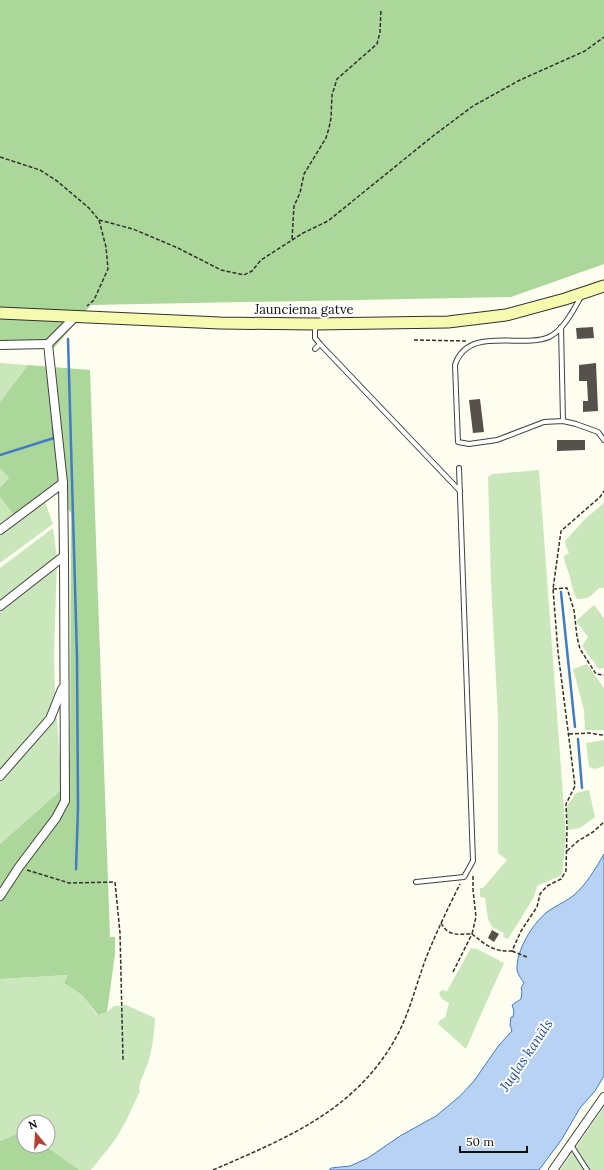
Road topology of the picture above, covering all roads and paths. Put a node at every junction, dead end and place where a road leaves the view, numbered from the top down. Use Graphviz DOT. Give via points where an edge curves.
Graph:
graph roads {
  1 [pos="381,9"];
  2 [pos="604,37"];
  3 [pos="0,157"];
  4 [pos="99,220"];
  5 [pos="292,240"];
  6 [pos="604,286"];
  7 [pos="584,293"];
  8 [pos="0,314"];
  9 [pos="75,317"];
  10 [pos="315,324"];
  11 [pos="561,327"];
  12 [pos="414,340"];
  13 [pos="483,342"];
  14 [pos="48,344"];
  15 [pos="320,344"];
  16 [pos="0,345"];
  17 [pos="315,349"];
  18 [pos="563,421"];
  19 [pos="604,440"];
  20 [pos="459,468"];
  21 [pos="63,483"];
  22 [pos="604,491"];
  23 [pos="460,492"];
  24 [pos="0,530"];
  25 [pos="64,556"];
  26 [pos="553,589"];
  27 [pos="0,606"];
  28 [pos="604,675"];
  29 [pos="64,684"];
  30 [pos="568,734"];
  31 [pos="604,734"];
  32 [pos="0,776"];
  33 [pos="604,822"];
  34 [pos="567,851"];
  35 [pos="19,867"];
  36 [pos="464,877"];
  37 [pos="416,882"];
  38 [pos="472,884"];
  39 [pos="0,896"];
  40 [pos="441,923"];
  41 [pos="472,934"];
  42 [pos="512,951"];
  43 [pos="527,957"];
  44 [pos="453,972"];
  45 [pos="123,1060"];
  46 [pos="604,1097"];
  47 [pos="571,1145"];
  48 [pos="213,1170"];
  49 [pos="553,1170"];
  50 [pos="587,1170"];
  1 -- 5 [label="path" via="377,44 338,79 332,96 330,128 304,174 294,206"];
  2 -- 5 [label="path" via="585,50 520,80 473,106 328,221"];
  3 -- 4 [label="path" via="40,170 57,180"];
  4 -- 5 [label="path" via="133,229 221,270 244,274 252,271 261,260"];
  4 -- 9 [label="path" via="106,247 108,269 94,300"];
  6 -- 7 [label="main road, Jaunciema gatve"];
  7 -- 10 [label="main road, Jaunciema gatve" via="506,315 448,322"];
  7 -- 11 [label="lane"];
  8 -- 9 [label="main road, Jaunciema gatve"];
  9 -- 10 [label="main road, Jaunciema gatve"];
  9 -- 14 [label="street"];
  10 -- 15 [label="lane" via="315,338"];
  11 -- 13 [label="lane" via="549,337 539,340"];
  11 -- 18 [label="lane"];
  12 -- 13 [label="path"];
  13 -- 18 [label="lane" via="468,348 458,356 455,365 458,442 469,444 497,440 544,422"];
  14 -- 16 [label="street"];
  14 -- 21 [label="street"];
  15 -- 17 [label="lane"];
  15 -- 23 [label="lane"];
  18 -- 19 [label="lane" via="598,432"];
  20 -- 23 [label="lane"];
  21 -- 24 [label="street"];
  21 -- 25 [label="street"];
  22 -- 26 [label="path" via="561,531"];
  23 -- 36 [label="lane" via="473,861"];
  25 -- 27 [label="street"];
  25 -- 29 [label="street"];
  26 -- 28 [label="path" via="567,588 574,610 576,637 580,650 596,674"];
  26 -- 30 [label="path"];
  29 -- 32 [label="street" via="50,718"];
  29 -- 35 [label="street" via="65,800 56,818"];
  30 -- 31 [label="path"];
  30 -- 34 [label="path" via="575,786 566,804"];
  33 -- 34 [label="path"];
  34 -- 42 [label="path" via="566,871 561,879 547,886 540,894 537,907 521,931"];
  35 -- 39 [label="street"];
  35 -- 45 [label="path" via="69,883 115,882 120,933"];
  36 -- 37 [label="lane"];
  36 -- 40 [label="path"];
  38 -- 41 [label="path" via="476,918"];
  40 -- 41 [label="path" via="445,930 454,935"];
  40 -- 48 [label="path" via="400,1029 384,1057 364,1082 309,1126"];
  41 -- 42 [label="path" via="488,948"];
  41 -- 44 [label="path"];
  42 -- 43 [label="path"];
  46 -- 47 [label="street"];
  47 -- 49 [label="street"];
  47 -- 50 [label="lane"];
}
